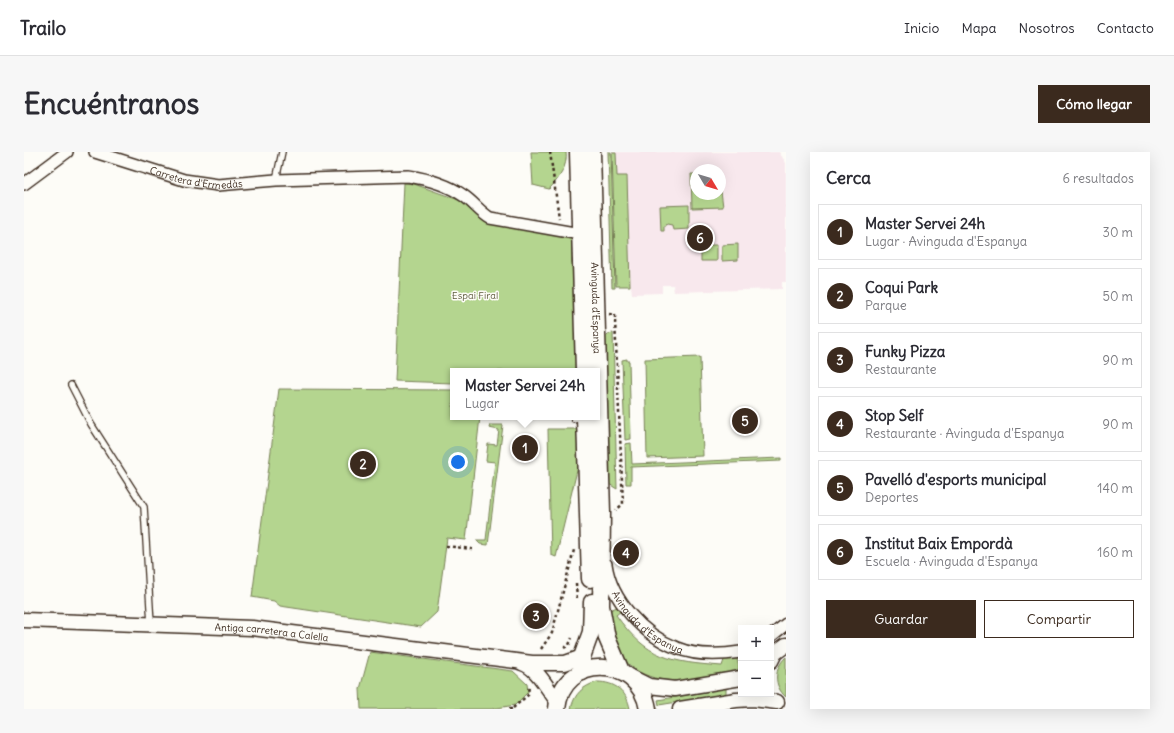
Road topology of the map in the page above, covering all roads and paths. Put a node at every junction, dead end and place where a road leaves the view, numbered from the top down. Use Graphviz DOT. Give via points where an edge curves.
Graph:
graph roads {
  1 [pos="67,152"];
  2 [pos="95,152"];
  3 [pos="282,152"];
  4 [pos="550,152"];
  5 [pos="578,152"];
  6 [pos="592,152"];
  7 [pos="276,180"];
  8 [pos="24,184"];
  9 [pos="558,231"];
  10 [pos="580,234"];
  11 [pos="584,368"];
  12 [pos="598,368"];
  13 [pos="71,385"];
  14 [pos="599,420"];
  15 [pos="584,422"];
  16 [pos="602,536"];
  17 [pos="575,542"];
  18 [pos="446,546"];
  19 [pos="472,549"];
  20 [pos="576,565"];
  21 [pos="576,581"];
  22 [pos="577,603"];
  23 [pos="24,620"];
  24 [pos="786,624"];
  25 [pos="151,625"];
  26 [pos="576,632"];
  27 [pos="774,634"];
  28 [pos="562,649"];
  29 [pos="738,652"];
  30 [pos="517,662"];
  31 [pos="582,667"];
  32 [pos="626,674"];
  33 [pos="738,678"];
  34 [pos="778,701"];
  35 [pos="555,707"];
  36 [pos="703,707"];
  37 [pos="509,709"];
  38 [pos="515,709"];
  39 [pos="648,709"];
  40 [pos="680,709"];
  1 -- 8 [label="street"];
  2 -- 7 [label="street, Carretera d'Ermedàs" via="198,183 218,186"];
  3 -- 7 [label="lane"];
  4 -- 9 [label="path" via="560,213"];
  5 -- 10 [label="main road, Avinguda d'Espanya"];
  6 -- 12 [label="main road, Avinguda d'Espanya"];
  7 -- 9 [label="street, Carretera d'Ermedàs" via="386,176 422,178 439,183 464,196 490,218"];
  9 -- 10 [label="street, Carretera d'Ermedàs"];
  10 -- 11 [label="main road, Avinguda d'Espanya"];
  13 -- 25 [label="lane" via="91,424 144,507"];
  14 -- 16 [label="main road, Avinguda d'Espanya"];
  15 -- 31 [label="main road" via="592,619"];
  16 -- 29 [label="street, Avinguda d'Espanya" via="612,586 621,602 647,630 677,649 697,653"];
  16 -- 32 [label="main road, Avinguda d'Espanya" via="600,577 603,621 610,648"];
  17 -- 20 [label="path"];
  18 -- 19 [label="path"];
  21 -- 22 [label="path"];
  23 -- 25 [label="street, Antiga carretera a Calella"];
  24 -- 27 [label="street"];
  25 -- 30 [label="street, Antiga carretera a Calella" via="252,628"];
  26 -- 28 [label="path" via="569,645"];
  30 -- 31 [label="street, Antiga carretera a Calella" via="565,663"];
  30 -- 35 [label="street, Antiga carretera a Calella" via="527,664 535,671"];
  31 -- 32 [label="main road" via="602,667"];
  31 -- 35 [label="main road" via="565,686"];
  32 -- 33 [label="street" via="649,686 668,689"];
  32 -- 39 [label="main road, Avinguda d'Espanya" via="644,693"];
  34 -- 36 [label="street" via="753,699"];
  36 -- 40 [label="street"];
  37 -- 38 [label="path"];
}
